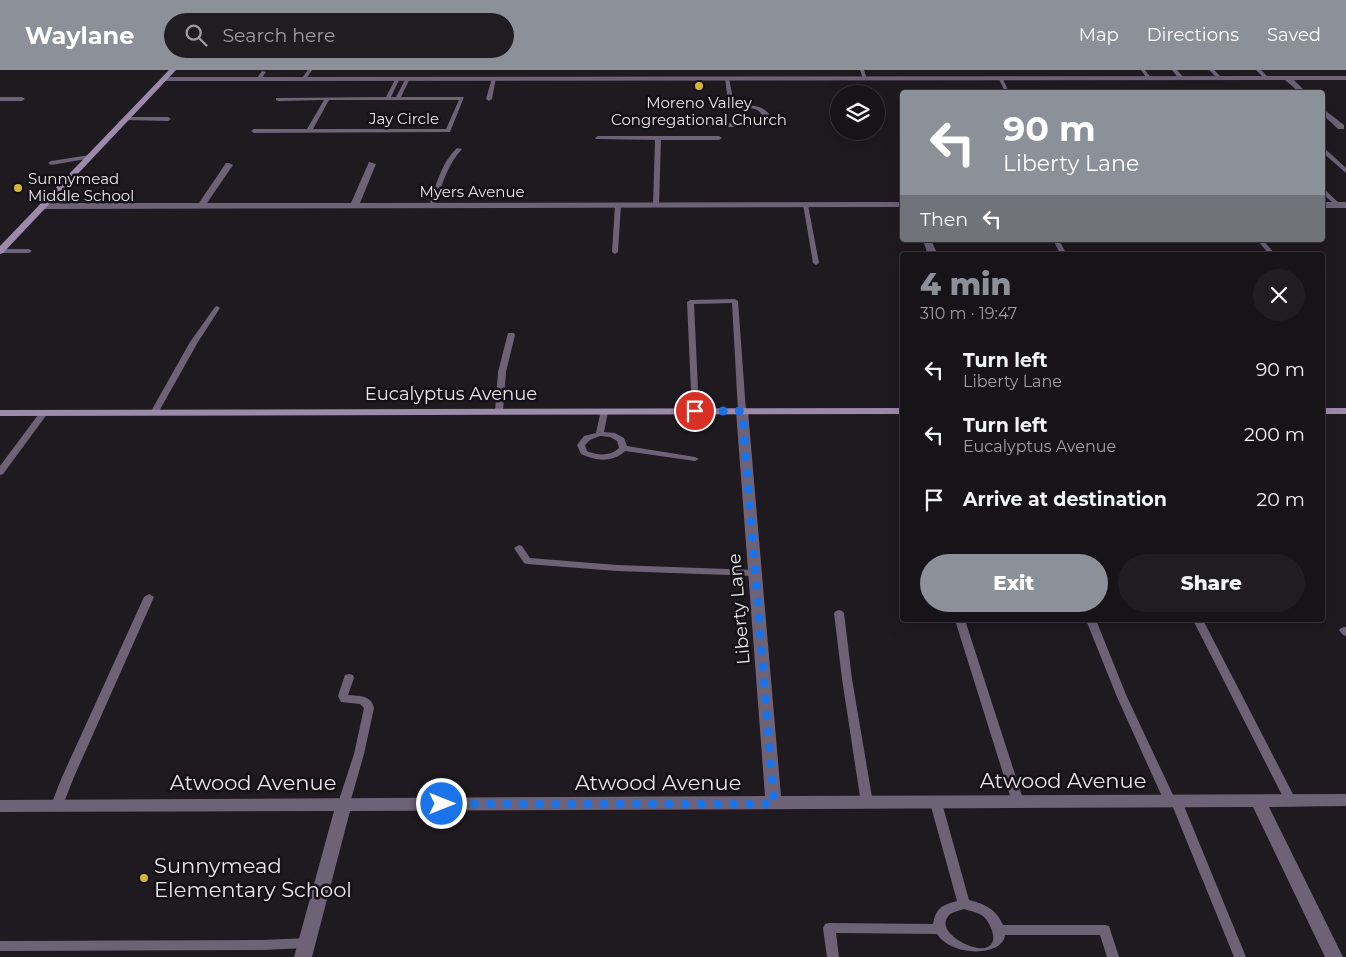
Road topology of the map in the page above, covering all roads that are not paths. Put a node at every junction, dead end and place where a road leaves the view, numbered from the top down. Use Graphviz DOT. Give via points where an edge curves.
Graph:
graph roads {
  1 [pos="173,70"];
  2 [pos="310,70"];
  3 [pos="862,70"];
  4 [pos="1143,70"];
  5 [pos="1174,70"];
  6 [pos="1211,70"];
  7 [pos="1258,70"];
  8 [pos="264,72"];
  9 [pos="259,78"];
  10 [pos="304,78"];
  11 [pos="398,78"];
  12 [pos="408,78"];
  13 [pos="494,78"];
  14 [pos="727,78"];
  15 [pos="865,78"];
  16 [pos="1000,78"];
  17 [pos="1220,78"];
  18 [pos="1267,78"];
  19 [pos="1287,78"];
  20 [pos="1346,78"];
  21 [pos="164,79"];
  22 [pos="1150,79"];
  23 [pos="1182,79"];
  24 [pos="1006,90"];
  25 [pos="1301,90"];
  26 [pos="278,98"];
  27 [pos="327,98"];
  28 [pos="0,99"];
  29 [pos="22,99"];
  30 [pos="387,99"];
  31 [pos="397,99"];
  32 [pos="489,99"];
  33 [pos="1325,112"];
  34 [pos="126,119"];
  35 [pos="168,119"];
  36 [pos="694,126"];
  37 [pos="1342,126"];
  38 [pos="254,131"];
  39 [pos="310,131"];
  40 [pos="598,138"];
  41 [pos="658,138"];
  42 [pos="718,138"];
  43 [pos="459,149"];
  44 [pos="1325,151"];
  45 [pos="90,156"];
  46 [pos="51,163"];
  47 [pos="372,164"];
  48 [pos="229,165"];
  49 [pos="1346,171"];
  50 [pos="1325,191"];
  51 [pos="805,205"];
  52 [pos="900,205"];
  53 [pos="1325,205"];
  54 [pos="1342,205"];
  55 [pos="42,206"];
  56 [pos="201,206"];
  57 [pos="354,206"];
  58 [pos="432,206"];
  59 [pos="618,206"];
  60 [pos="656,206"];
  61 [pos="1262,242"];
  62 [pos="0,251"];
  63 [pos="29,251"];
  64 [pos="614,252"];
  65 [pos="1270,252"];
  66 [pos="816,263"];
  67 [pos="217,308"];
  68 [pos="510,335"];
  69 [pos="695,411"];
  70 [pos="742,411"];
  71 [pos="900,411"];
  72 [pos="1325,411"];
  73 [pos="1346,411"];
  74 [pos="499,412"];
  75 [pos="604,412"];
  76 [pos="0,413"];
  77 [pos="44,413"];
  78 [pos="154,413"];
  79 [pos="600,434"];
  80 [pos="623,448"];
  81 [pos="695,459"];
  82 [pos="0,472"];
  83 [pos="519,548"];
  84 [pos="755,572"];
  85 [pos="149,597"];
  86 [pos="839,613"];
  87 [pos="961,622"];
  88 [pos="1092,622"];
  89 [pos="1199,622"];
  90 [pos="349,678"];
  91 [pos="1258,800"];
  92 [pos="1290,800"];
  93 [pos="1346,800"];
  94 [pos="1173,801"];
  95 [pos="1018,802"];
  96 [pos="344,803"];
  97 [pos="867,803"];
  98 [pos="936,803"];
  99 [pos="774,804"];
  100 [pos="0,806"];
  101 [pos="57,806"];
  102 [pos="964,904"];
  103 [pos="939,929"];
  104 [pos="1000,930"];
  105 [pos="0,946"];
  106 [pos="305,950"];
  107 [pos="974,956"];
  108 [pos="832,957"];
  109 [pos="1114,957"];
  110 [pos="1240,957"];
  111 [pos="1334,957"];
  1 -- 21 [label="street"];
  2 -- 10 [label="lane"];
  3 -- 15 [label="lane"];
  4 -- 22 [label="lane"];
  5 -- 23 [label="lane"];
  6 -- 17 [label="lane"];
  7 -- 18 [label="lane"];
  8 -- 9 [label="lane"];
  9 -- 10 [label="street" via="272,82"];
  9 -- 21 [label="street"];
  10 -- 11 [label="street"];
  11 -- 12 [label="street"];
  11 -- 30 [label="lane"];
  12 -- 13 [label="street"];
  12 -- 31 [label="lane"];
  13 -- 14 [label="street"];
  13 -- 32 [label="lane"];
  14 -- 15 [label="street"];
  14 -- 36 [label="lane" via="730,100 760,108 766,114 767,123"];
  15 -- 16 [label="street"];
  16 -- 22 [label="street"];
  16 -- 24 [label="lane"];
  17 -- 18 [label="street"];
  17 -- 23 [label="street"];
  18 -- 19 [label="street"];
  19 -- 20 [label="street"];
  19 -- 25 [label="street"];
  21 -- 34 [label="street"];
  22 -- 23 [label="street"];
  26 -- 27 [label="lane, Jay Circle"];
  27 -- 30 [label="lane, Jay Circle"];
  27 -- 39 [label="lane"];
  28 -- 29 [label="lane"];
  30 -- 31 [label="lane, Jay Circle"];
  31 -- 39 [label="lane, Jay Circle" via="462,98 448,131"];
  33 -- 37 [label="street"];
  34 -- 35 [label="lane"];
  34 -- 45 [label="street"];
  38 -- 39 [label="lane, Jay Circle"];
  40 -- 41 [label="lane"];
  41 -- 42 [label="lane"];
  41 -- 60 [label="lane"];
  43 -- 58 [label="lane" via="448,163"];
  44 -- 49 [label="lane"];
  45 -- 46 [label="lane"];
  45 -- 55 [label="street"];
  47 -- 57 [label="street"];
  48 -- 56 [label="street"];
  50 -- 54 [label="lane"];
  51 -- 52 [label="street, Myers Avenue"];
  51 -- 60 [label="street, Myers Avenue"];
  51 -- 66 [label="lane"];
  53 -- 54 [label="street"];
  55 -- 56 [label="street, Myers Avenue"];
  55 -- 62 [label="street"];
  56 -- 57 [label="street, Myers Avenue"];
  57 -- 58 [label="street, Myers Avenue"];
  58 -- 59 [label="street, Myers Avenue"];
  59 -- 60 [label="street, Myers Avenue"];
  59 -- 64 [label="lane"];
  61 -- 65 [label="lane"];
  62 -- 63 [label="lane"];
  67 -- 78 [label="lane"];
  68 -- 74 [label="lane" via="502,372"];
  69 -- 70 [label="street, Eucalyptus Avenue"];
  69 -- 70 [label="lane" via="690,302 726,301 735,301"];
  69 -- 75 [label="street, Eucalyptus Avenue"];
  70 -- 71 [label="street, Eucalyptus Avenue"];
  70 -- 84 [label="street, Liberty Lane"];
  72 -- 73 [label="street"];
  74 -- 75 [label="street, Eucalyptus Avenue"];
  74 -- 78 [label="street, Eucalyptus Avenue"];
  75 -- 79 [label="lane"];
  76 -- 77 [label="street, Eucalyptus Avenue"];
  77 -- 78 [label="street, Eucalyptus Avenue"];
  77 -- 82 [label="lane"];
  79 -- 80 [label="lane" via="618,438"];
  79 -- 80 [label="lane" via="583,441 584,452 595,457 609,456"];
  80 -- 81 [label="lane"];
  83 -- 84 [label="lane" via="527,560 617,568"];
  84 -- 99 [label="street, Liberty Lane"];
  85 -- 101 [label="lane"];
  86 -- 97 [label="lane"];
  87 -- 95 [label="lane"];
  88 -- 94 [label="lane" via="1122,697"];
  89 -- 92 [label="lane"];
  90 -- 96 [label="lane" via="343,696 345,699 364,700 369,708"];
  91 -- 92 [label="street, Atwood Avenue"];
  91 -- 94 [label="street, Atwood Avenue"];
  91 -- 111 [label="street"];
  92 -- 93 [label="street, Atwood Avenue"];
  94 -- 95 [label="street, Atwood Avenue"];
  94 -- 110 [label="lane"];
  95 -- 98 [label="street, Atwood Avenue"];
  96 -- 99 [label="street, Atwood Avenue"];
  96 -- 101 [label="street, Atwood Avenue"];
  96 -- 106 [label="street"];
  97 -- 98 [label="street, Atwood Avenue"];
  97 -- 99 [label="street, Atwood Avenue"];
  98 -- 102 [label="lane"];
  100 -- 101 [label="street, Atwood Avenue"];
  102 -- 103 [label="lane" via="944,911"];
  102 -- 104 [label="lane" via="986,912"];
  103 -- 107 [label="lane" via="942,939 951,948"];
  103 -- 108 [label="lane" via="830,928"];
  104 -- 107 [label="lane" via="994,948"];
  104 -- 109 [label="lane" via="1105,930"];
  105 -- 106 [label="lane" via="262,945"];
}
